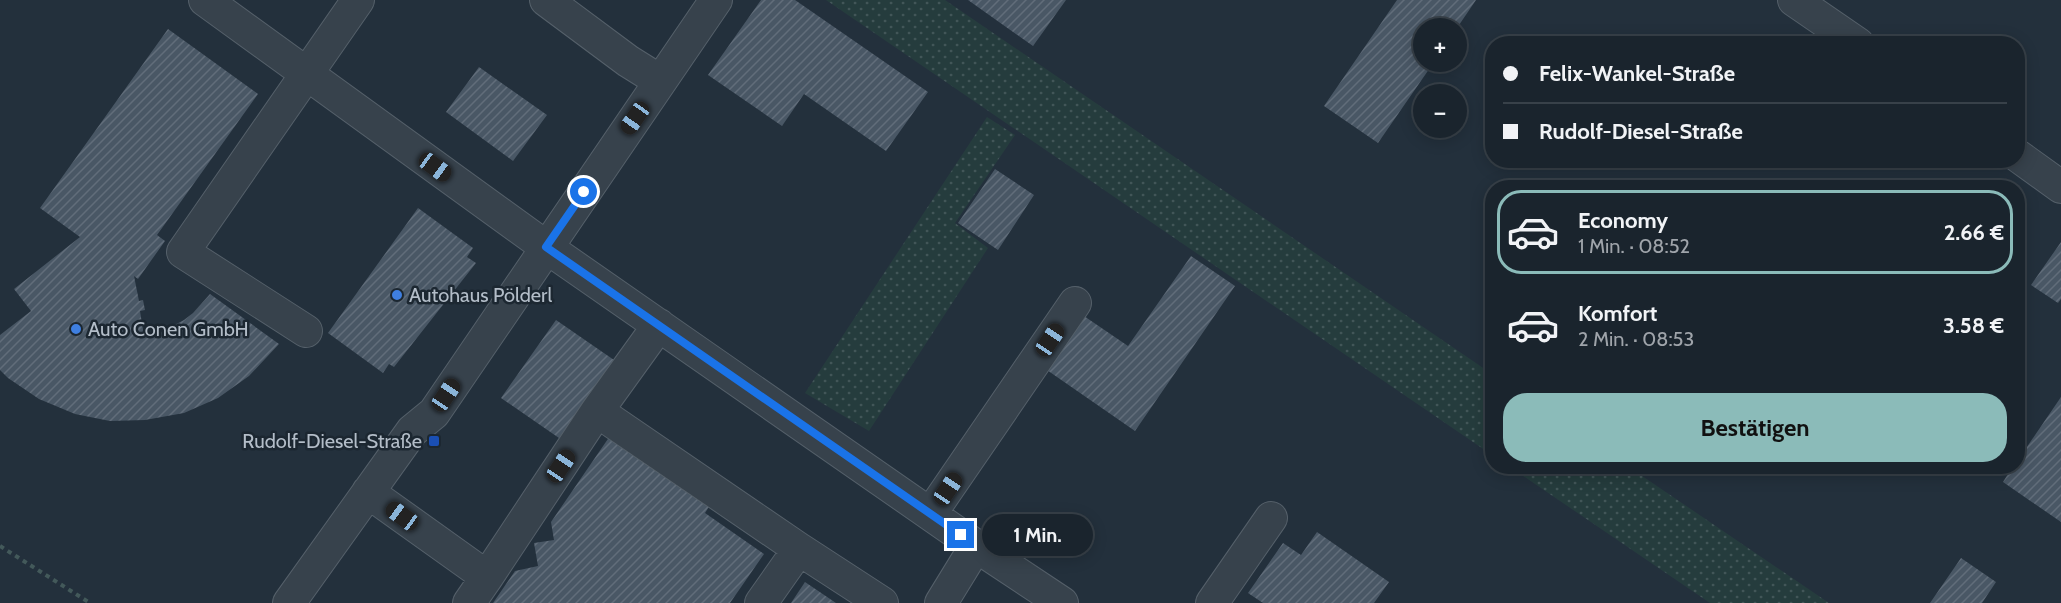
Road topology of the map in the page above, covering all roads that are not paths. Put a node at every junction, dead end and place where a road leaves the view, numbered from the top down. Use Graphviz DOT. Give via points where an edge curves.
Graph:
graph roads {
  1 [pos="205,0"];
  2 [pos="358,0"];
  3 [pos="546,0"];
  4 [pos="716,0"];
  5 [pos="1794,0"];
  6 [pos="1846,36"];
  7 [pos="307,74"];
  8 [pos="660,81"];
  9 [pos="2025,161"];
  10 [pos="2061,187"];
  11 [pos="546,247"];
  12 [pos="1075,303"];
  13 [pos="658,325"];
  14 [pos="306,331"];
  15 [pos="597,411"];
  16 [pos="368,492"];
  17 [pos="931,513"];
  18 [pos="1271,518"];
  19 [pos="976,546"];
  20 [pos="799,549"];
  21 [pos="487,577"];
  22 [pos="289,603"];
  23 [pos="469,603"];
  24 [pos="761,603"];
  25 [pos="882,603"];
  26 [pos="941,603"];
  27 [pos="1062,603"];
  28 [pos="1212,603"];
  1 -- 7 [label="street"];
  2 -- 7 [label="street"];
  3 -- 8 [label="street"];
  4 -- 8 [label="street"];
  5 -- 6 [label="street"];
  7 -- 11 [label="street"];
  7 -- 14 [label="street" via="183,252"];
  8 -- 11 [label="street"];
  9 -- 10 [label="street"];
  11 -- 13 [label="street"];
  11 -- 16 [label="street" via="434,413 412,431"];
  12 -- 17 [label="street"];
  13 -- 15 [label="street"];
  13 -- 17 [label="street"];
  15 -- 20 [label="street"];
  15 -- 21 [label="street"];
  16 -- 21 [label="street"];
  16 -- 22 [label="street"];
  17 -- 19 [label="street"];
  18 -- 28 [label="street"];
  19 -- 26 [label="street"];
  19 -- 27 [label="street"];
  20 -- 24 [label="street"];
  20 -- 25 [label="street"];
  21 -- 23 [label="street"];
}
